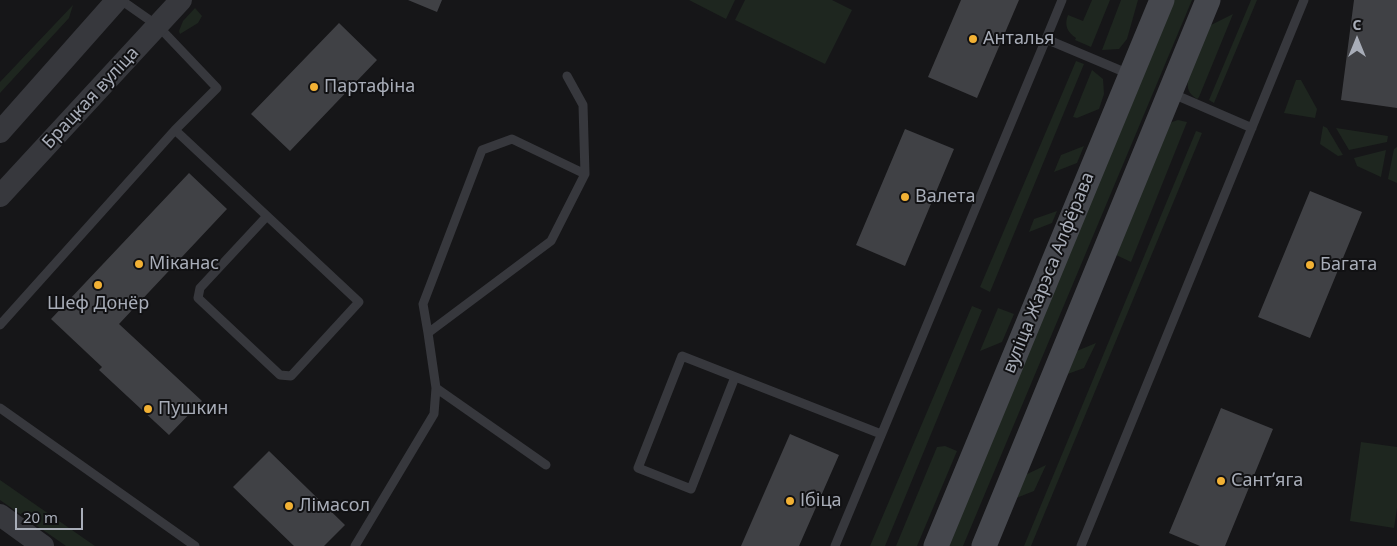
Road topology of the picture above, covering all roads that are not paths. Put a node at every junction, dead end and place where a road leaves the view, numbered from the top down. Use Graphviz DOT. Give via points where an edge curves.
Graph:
graph roads {
  1 [pos="117,0"];
  2 [pos="121,0"];
  3 [pos="181,0"];
  4 [pos="1062,0"];
  5 [pos="1162,0"];
  6 [pos="1208,0"];
  7 [pos="1304,0"];
  8 [pos="158,26"];
  9 [pos="1046,39"];
  10 [pos="1131,75"];
  11 [pos="567,76"];
  12 [pos="1170,93"];
  13 [pos="1252,128"];
  14 [pos="175,130"];
  15 [pos="0,132"];
  16 [pos="586,174"];
  17 [pos="0,196"];
  18 [pos="267,216"];
  19 [pos="0,326"];
  20 [pos="428,333"];
  21 [pos="735,377"];
  22 [pos="436,388"];
  23 [pos="0,408"];
  24 [pos="882,434"];
  25 [pos="546,464"];
  26 [pos="0,516"];
  27 [pos="43,546"];
  28 [pos="194,546"];
  29 [pos="355,546"];
  30 [pos="835,546"];
  31 [pos="936,546"];
  32 [pos="984,546"];
  33 [pos="1081,546"];
  1 -- 15 [label="street"];
  2 -- 8 [label="lane"];
  3 -- 8 [label="street, Брацкая вуліца"];
  4 -- 9 [label="lane"];
  5 -- 10 [label="main road, вуліца Жарэса Алфёрава"];
  6 -- 12 [label="main road"];
  7 -- 13 [label="lane"];
  8 -- 14 [label="lane" via="217,88"];
  8 -- 17 [label="street, Брацкая вуліца"];
  9 -- 10 [label="lane"];
  9 -- 24 [label="lane"];
  10 -- 31 [label="main road, вуліца Жарэса Алфёрава"];
  11 -- 16 [label="lane" via="583,105"];
  12 -- 13 [label="lane"];
  12 -- 32 [label="main road"];
  13 -- 33 [label="lane"];
  14 -- 18 [label="lane"];
  14 -- 19 [label="lane"];
  16 -- 20 [label="lane" via="551,241"];
  16 -- 20 [label="lane" via="512,139 482,150 423,304"];
  18 -- 18 [label="lane" via="360,302 291,376 280,376 198,298 200,288"];
  20 -- 22 [label="lane"];
  21 -- 21 [label="lane" via="682,356 638,468 691,489"];
  21 -- 24 [label="lane"];
  22 -- 25 [label="lane"];
  22 -- 29 [label="lane" via="434,414"];
  23 -- 28 [label="lane"];
  24 -- 30 [label="lane"];
  26 -- 27 [label="street"];
}
